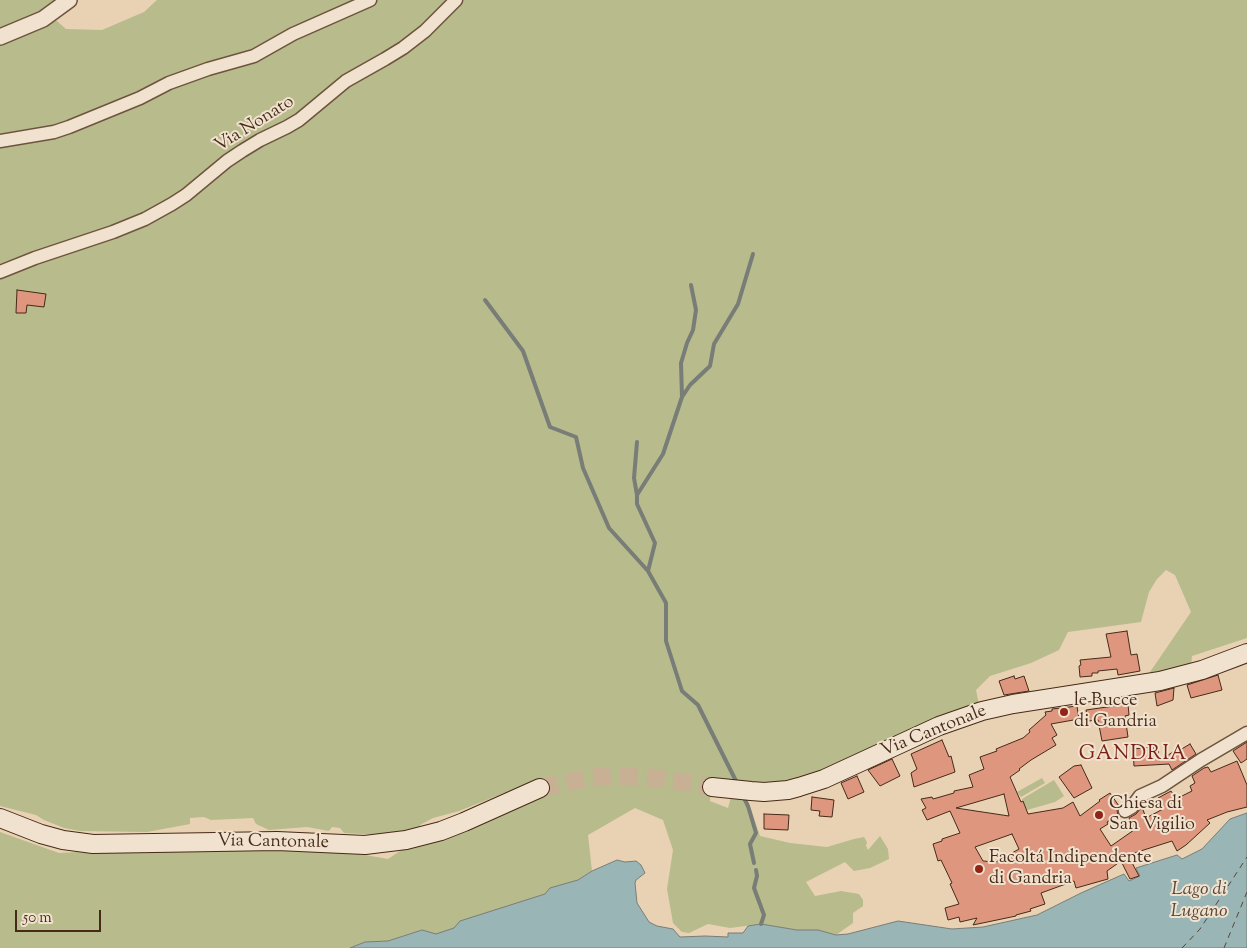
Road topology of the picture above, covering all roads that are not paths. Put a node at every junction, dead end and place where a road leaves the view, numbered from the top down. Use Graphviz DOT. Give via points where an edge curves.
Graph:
graph roads {
  1 [pos="69,0"];
  2 [pos="370,0"];
  3 [pos="456,0"];
  4 [pos="0,37"];
  5 [pos="0,141"];
  6 [pos="0,272"];
  7 [pos="1247,652"];
  8 [pos="1247,733"];
  9 [pos="712,787"];
  10 [pos="540,788"];
  11 [pos="1125,811"];
  12 [pos="0,818"];
  1 -- 4 [label="street" via="43,19"];
  2 -- 5 [label="street" via="293,34 254,56 168,82 140,98 70,127"];
  3 -- 6 [label="street, Via Nonato" via="403,48 346,81 298,120 227,161 172,204 113,232"];
  7 -- 9 [label="main road, Via Cantonale" via="1202,670 1160,681 982,711 940,726 824,779 788,790 764,792"];
  8 -- 11 [label="street" via="1176,778 1140,796"];
  10 -- 12 [label="main road, Via Cantonale" via="441,831 406,840 365,845 276,841 93,844 62,840"];
}
